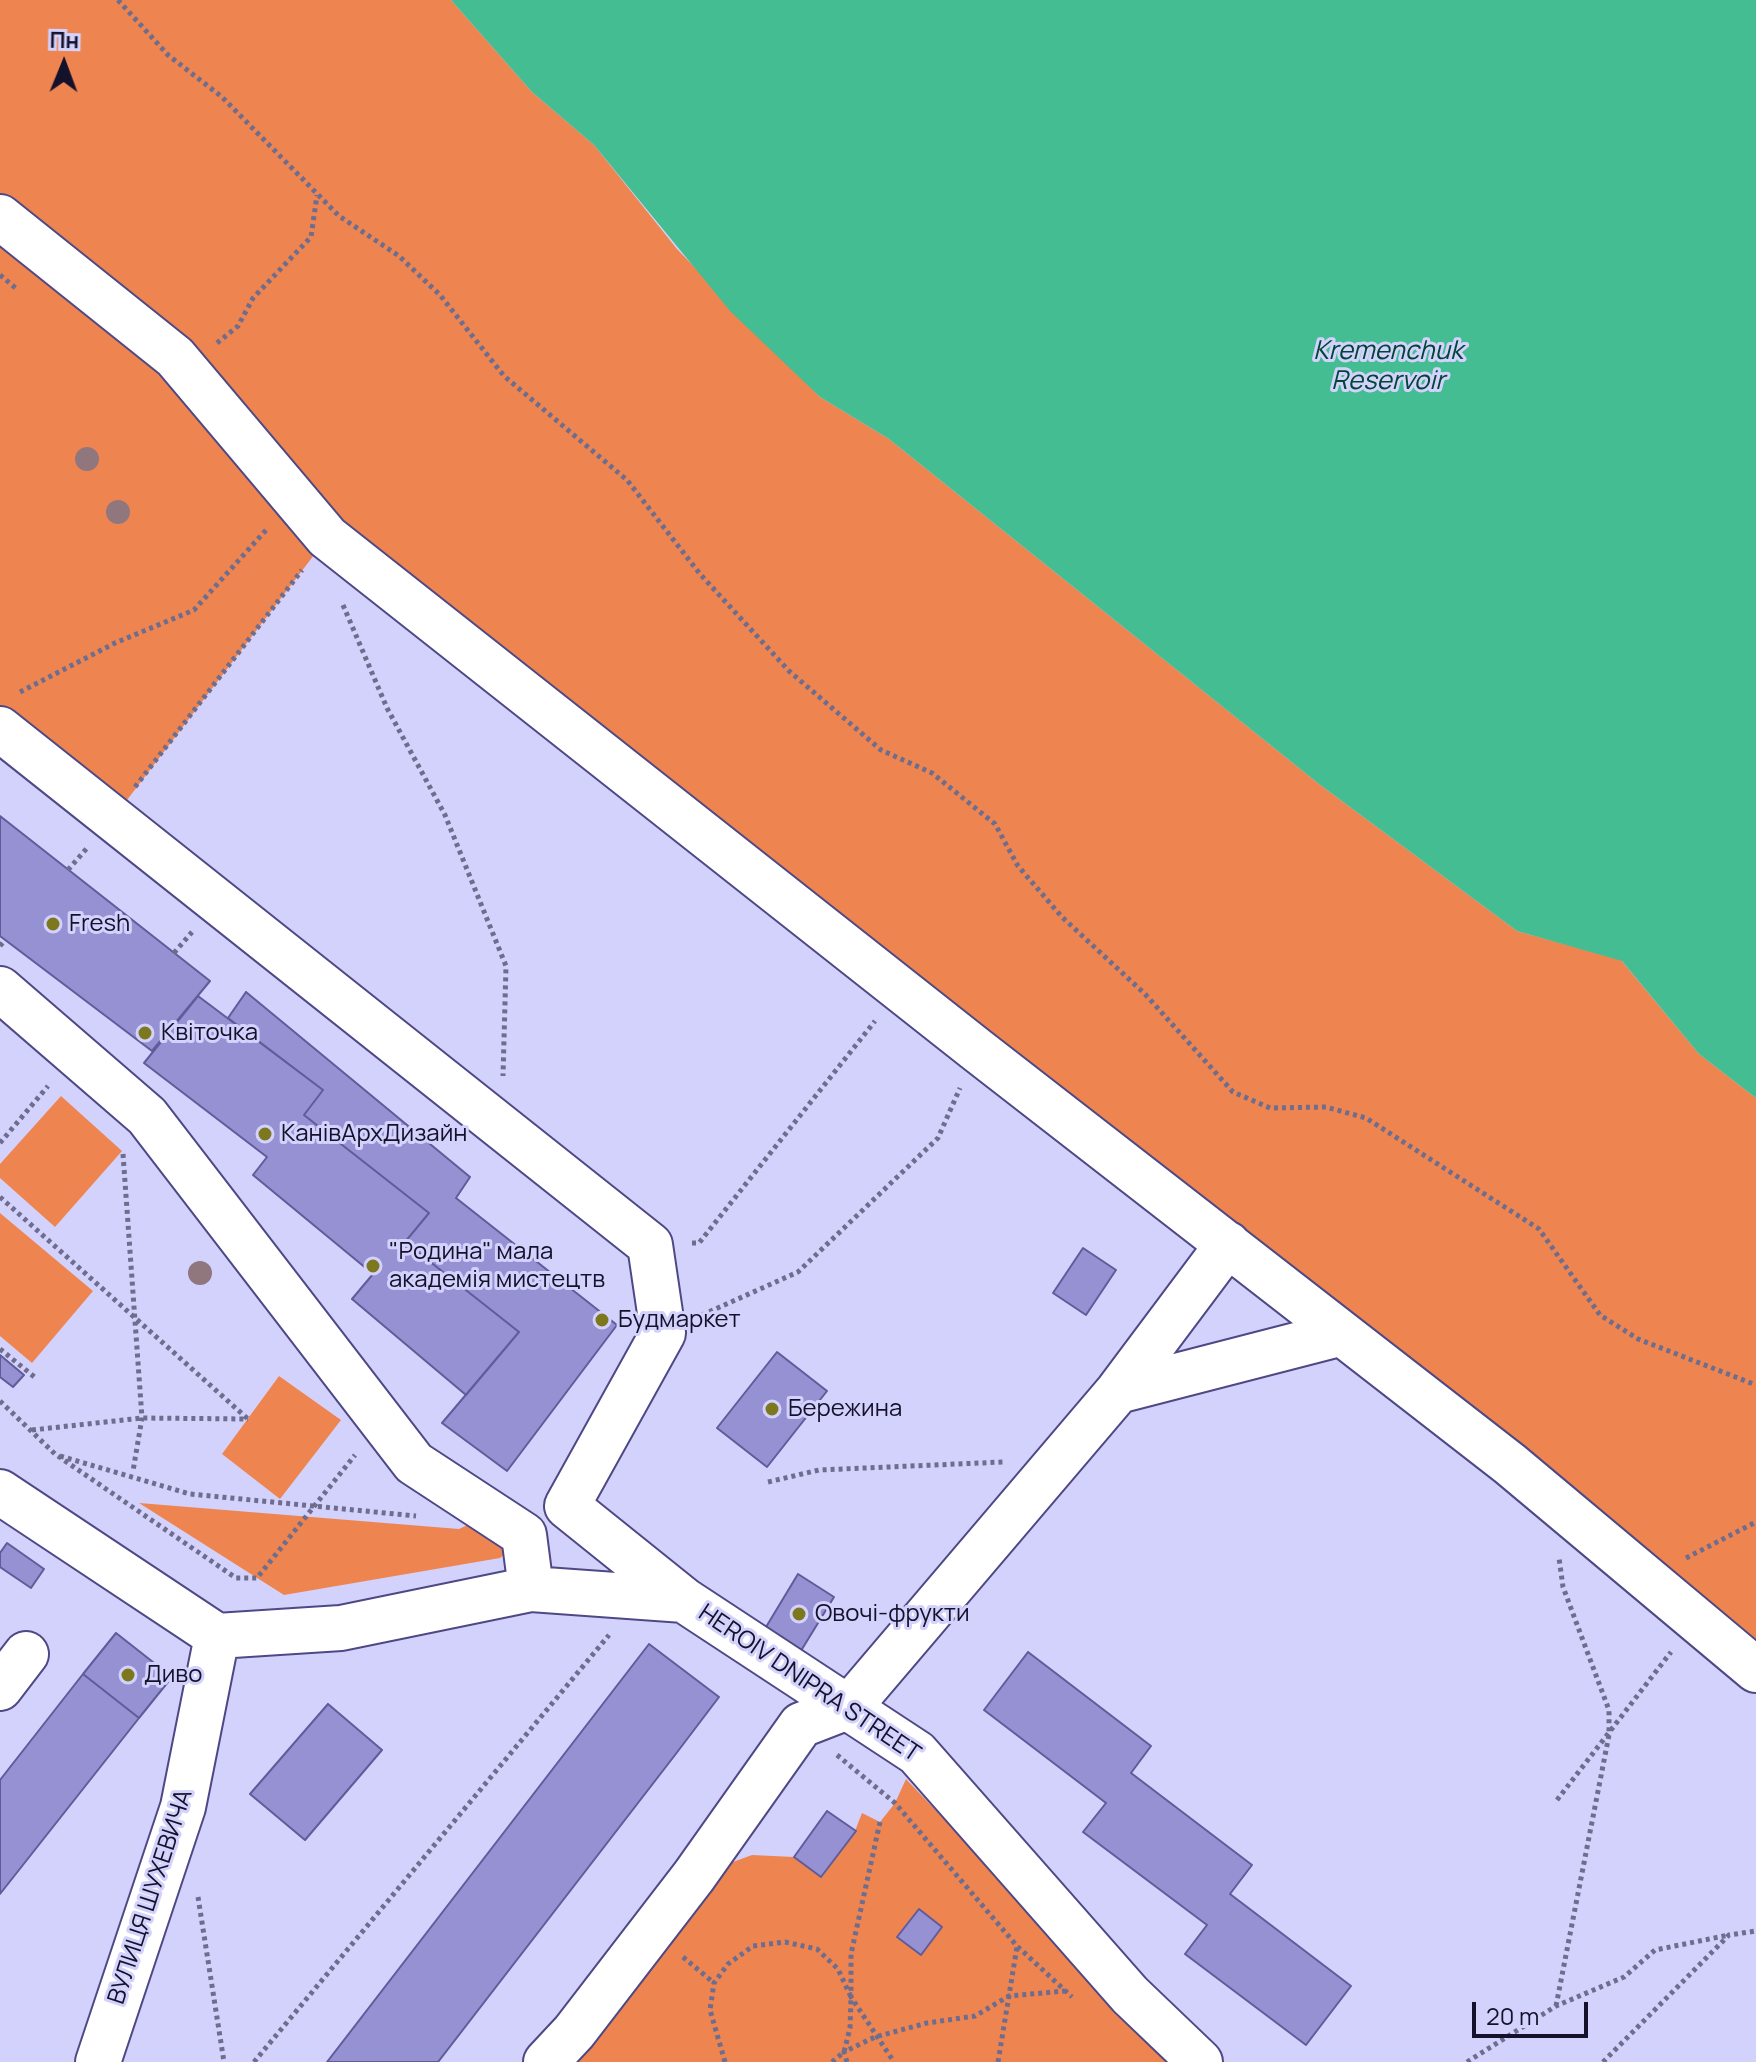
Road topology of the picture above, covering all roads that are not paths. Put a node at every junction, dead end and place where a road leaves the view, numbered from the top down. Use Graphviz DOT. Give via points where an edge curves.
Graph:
graph roads {
  1 [pos="0,217"];
  2 [pos="0,729"];
  3 [pos="0,989"];
  4 [pos="1228,1244"];
  5 [pos="1339,1334"];
  6 [pos="1118,1391"];
  7 [pos="0,1492"];
  8 [pos="531,1589"];
  9 [pos="684,1600"];
  10 [pos="217,1636"];
  11 [pos="1756,1670"];
  12 [pos="850,1706"];
  13 [pos="98,2062"];
  14 [pos="546,2062"];
  15 [pos="1200,2062"];
  1 -- 4 [label="street" via="175,357 327,537"];
  2 -- 9 [label="street" via="650,1245 663,1333 567,1506"];
  3 -- 8 [label="street" via="147,1116 414,1463 524,1535"];
  4 -- 5 [label="street"];
  4 -- 6 [label="street"];
  5 -- 6 [label="street"];
  5 -- 11 [label="street" via="1550,1498"];
  6 -- 12 [label="street"];
  7 -- 10 [label="street"];
  8 -- 9 [label="street, HEROIV DNIPRA STREET"];
  8 -- 10 [label="street, HEROIV DNIPRA STREET" via="341,1628"];
  9 -- 12 [label="street, HEROIV DNIPRA STREET"];
  10 -- 13 [label="street, ВУЛИЦЯ ШУХЕВИЧА" via="183,1807"];
  12 -- 14 [label="street" via="801,1725 694,1876"];
  12 -- 15 [label="street, HEROIV DNIPRA STREET" via="917,1753 1130,1995"];
}
